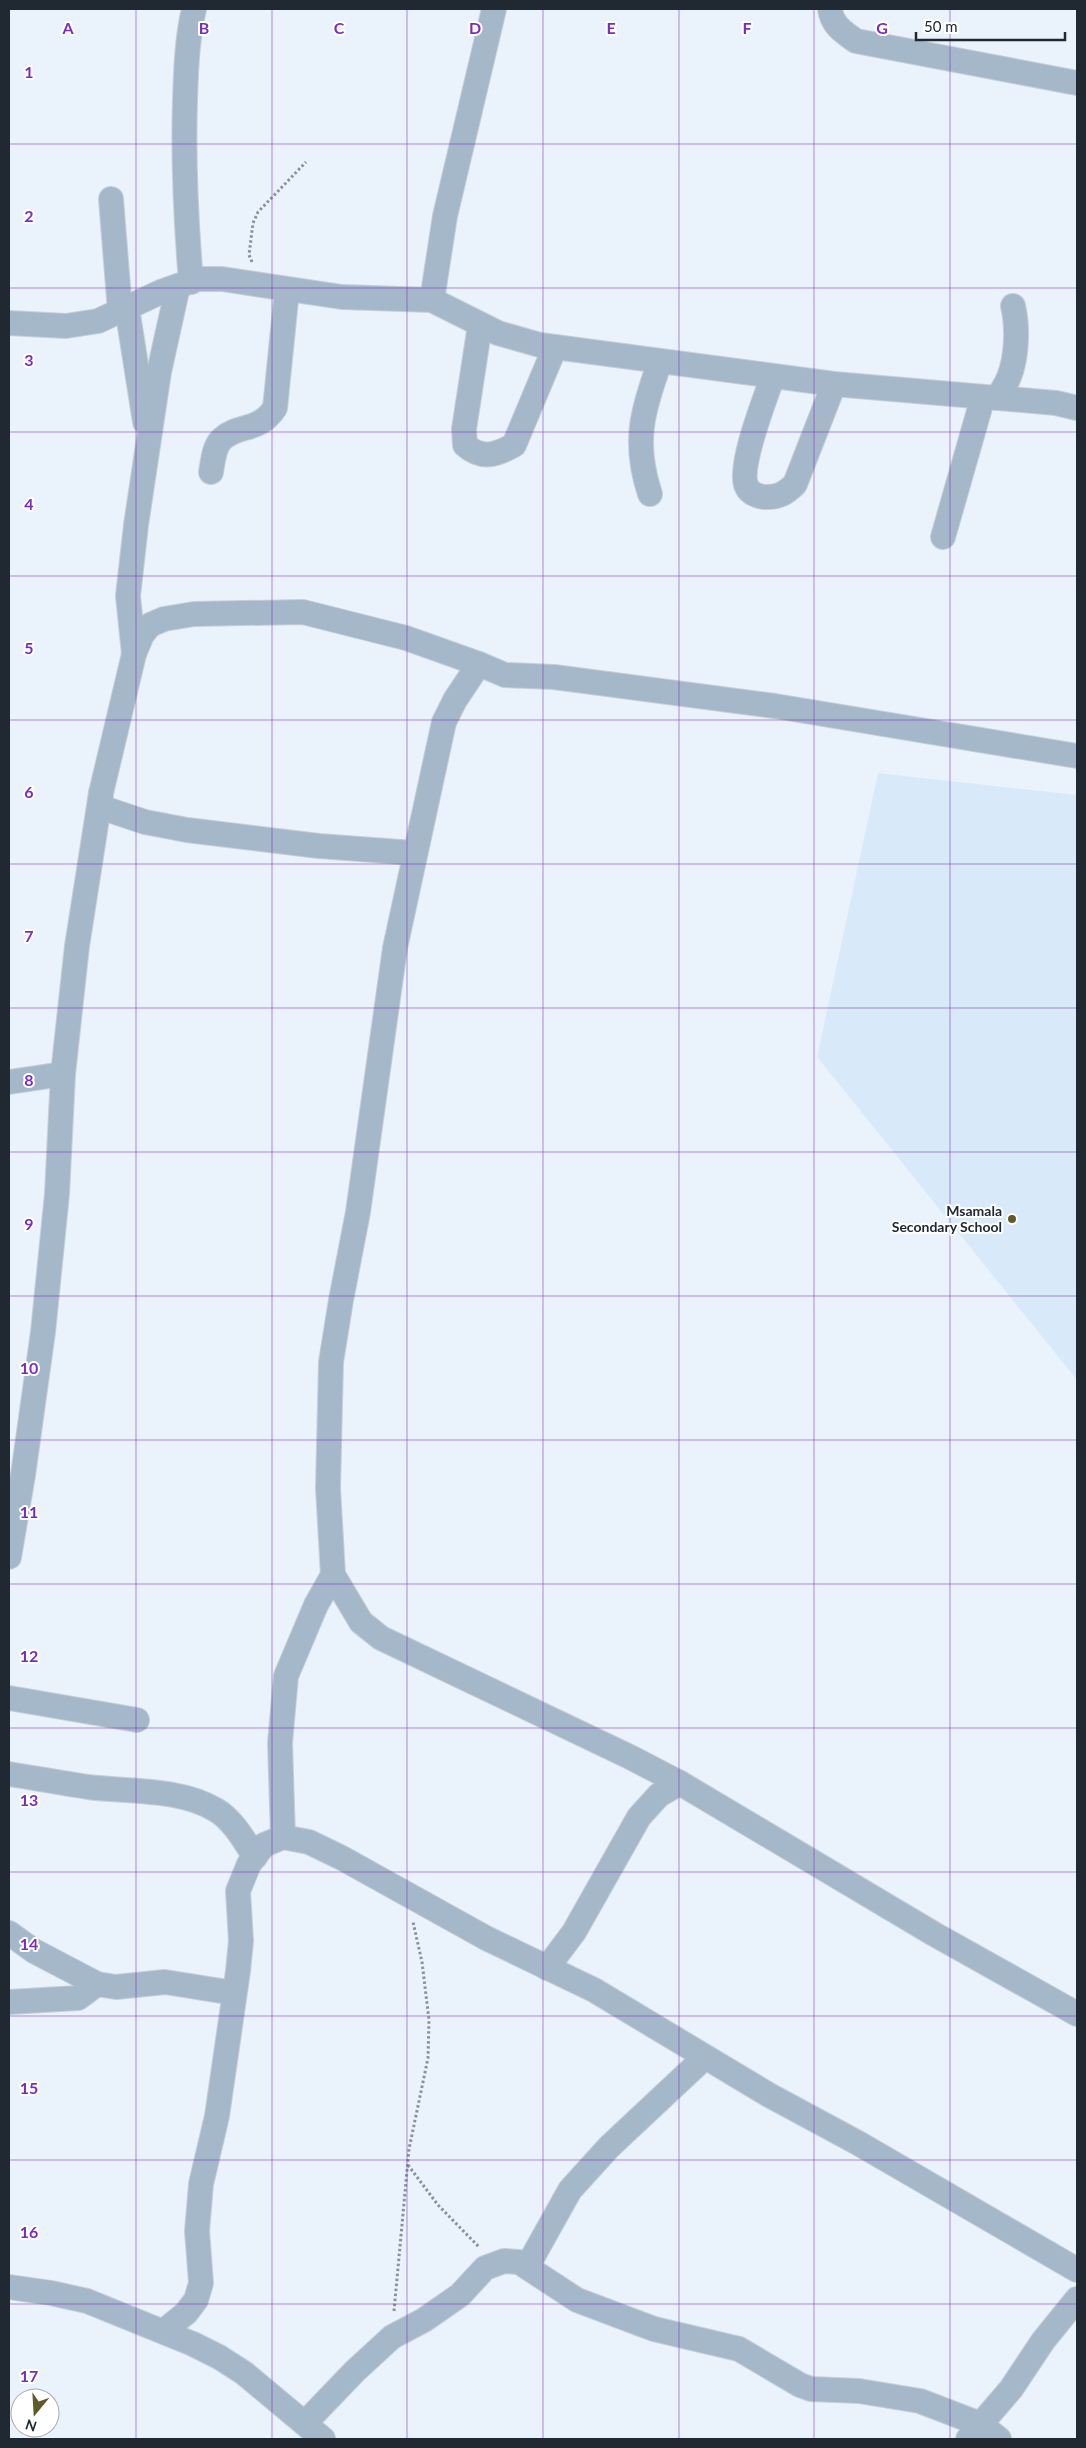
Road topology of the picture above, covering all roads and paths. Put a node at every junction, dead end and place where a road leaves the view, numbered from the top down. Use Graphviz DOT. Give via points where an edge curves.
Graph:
graph roads {
  1 [pos="194,9"];
  2 [pos="494,9"];
  3 [pos="830,9"];
  4 [pos="1077,83"];
  5 [pos="306,162"];
  6 [pos="112,199"];
  7 [pos="185,284"];
  8 [pos="277,288"];
  9 [pos="432,300"];
  10 [pos="1013,306"];
  11 [pos="124,309"];
  12 [pos="9,324"];
  13 [pos="480,325"];
  14 [pos="555,347"];
  15 [pos="660,362"];
  16 [pos="773,376"];
  17 [pos="834,384"];
  18 [pos="990,398"];
  19 [pos="1077,408"];
  20 [pos="148,438"];
  21 [pos="211,472"];
  22 [pos="650,494"];
  23 [pos="943,537"];
  24 [pos="134,654"];
  25 [pos="479,664"];
  26 [pos="1077,756"];
  27 [pos="101,793"];
  28 [pos="414,853"];
  29 [pos="63,1074"];
  30 [pos="9,1082"];
  31 [pos="9,1557"];
  32 [pos="333,1575"];
  33 [pos="9,1698"];
  34 [pos="137,1720"];
  35 [pos="9,1774"];
  36 [pos="680,1784"];
  37 [pos="283,1837"];
  38 [pos="255,1857"];
  39 [pos="407,1894"];
  40 [pos="9,1933"];
  41 [pos="546,1968"];
  42 [pos="97,1984"];
  43 [pos="234,1993"];
  44 [pos="9,2002"];
  45 [pos="1077,2014"];
  46 [pos="704,2058"];
  47 [pos="408,2165"];
  48 [pos="495,2264"];
  49 [pos="527,2267"];
  50 [pos="1077,2270"];
  51 [pos="9,2287"];
  52 [pos="1077,2299"];
  53 [pos="164,2331"];
  54 [pos="392,2337"];
  55 [pos="305,2423"];
  56 [pos="974,2431"];
  57 [pos="323,2439"];
  58 [pos="999,2439"];
  1 -- 7 [label="street" via="186,81"];
  2 -- 9 [label="street" via="445,216"];
  3 -- 4 [label="street" via="831,19 856,41"];
  5 -- 8 [label="path" via="269,199 253,224 249,255"];
  6 -- 11 [label="street"];
  7 -- 8 [label="street" via="198,279 222,279"];
  7 -- 11 [label="street"];
  7 -- 20 [label="street" via="159,372"];
  8 -- 9 [label="street" via="342,297"];
  8 -- 21 [label="street" via="275,408 267,420 222,439 215,451"];
  9 -- 13 [label="street"];
  10 -- 18 [label="street" via="1015,329 1009,378"];
  11 -- 12 [label="street" via="98,321 66,326"];
  11 -- 20 [label="street"];
  13 -- 14 [label="street" via="498,333"];
  13 -- 14 [label="street" via="464,429 465,445 474,453 489,455 514,445"];
  14 -- 15 [label="street"];
  15 -- 16 [label="street"];
  15 -- 22 [label="street" via="647,398 639,438 642,470"];
  16 -- 17 [label="street"];
  16 -- 17 [label="street" via="745,471 746,486 755,495 768,497 787,492 795,484"];
  17 -- 18 [label="street"];
  18 -- 19 [label="street" via="1056,403"];
  18 -- 23 [label="street"];
  20 -- 24 [label="street" via="128,596"];
  24 -- 25 [label="street" via="150,625 164,619 194,614 303,612 406,638"];
  24 -- 27 [label="street"];
  25 -- 26 [label="street" via="505,675 554,677 776,706"];
  25 -- 28 [label="street" via="444,722"];
  27 -- 28 [label="street" via="100,807 145,822 319,846"];
  27 -- 29 [label="street" via="77,946"];
  28 -- 32 [label="street" via="395,948 358,1212 331,1362 328,1488"];
  29 -- 30 [label="street"];
  29 -- 31 [label="street" via="57,1194 43,1332 24,1475"];
  32 -- 36 [label="street" via="361,1622 381,1638"];
  32 -- 37 [label="street" via="316,1605 286,1676 280,1743"];
  33 -- 34 [label="street"];
  35 -- 38 [label="street" via="88,1787 166,1794 194,1801 217,1810 237,1830"];
  36 -- 41 [label="street" via="659,1794 639,1817 574,1932"];
  36 -- 45 [label="street"];
  37 -- 38 [label="street" via="264,1846"];
  37 -- 39 [label="street" via="309,1842"];
  38 -- 43 [label="street" via="238,1892 241,1941"];
  39 -- 41 [label="street"];
  39 -- 47 [label="path" via="422,1962 429,2020 428,2058"];
  40 -- 42 [label="street" via="34,1951"];
  41 -- 46 [label="street" via="611,2000"];
  42 -- 43 [label="street" via="116,1987 165,1982"];
  42 -- 44 [label="street" via="78,1998"];
  43 -- 53 [label="street" via="217,2116 201,2184 197,2230 201,2283 196,2300 186,2313"];
  46 -- 49 [label="street" via="609,2147 570,2190"];
  46 -- 50 [label="street"];
  47 -- 48 [label="path" via="438,2206"];
  47 -- 54 [label="path"];
  48 -- 49 [label="street" via="519,2262"];
  48 -- 54 [label="street" via="485,2268 460,2295"];
  49 -- 56 [label="street" via="577,2300 654,2329 739,2349 800,2385 811,2389 859,2391 920,2401"];
  51 -- 53 [label="street" via="52,2292 87,2301"];
  52 -- 56 [label="street" via="1042,2341 1011,2389"];
  53 -- 55 [label="street" via="220,2357"];
  54 -- 55 [label="street"];
  55 -- 57 [label="street"];
  56 -- 58 [label="street"];
}
